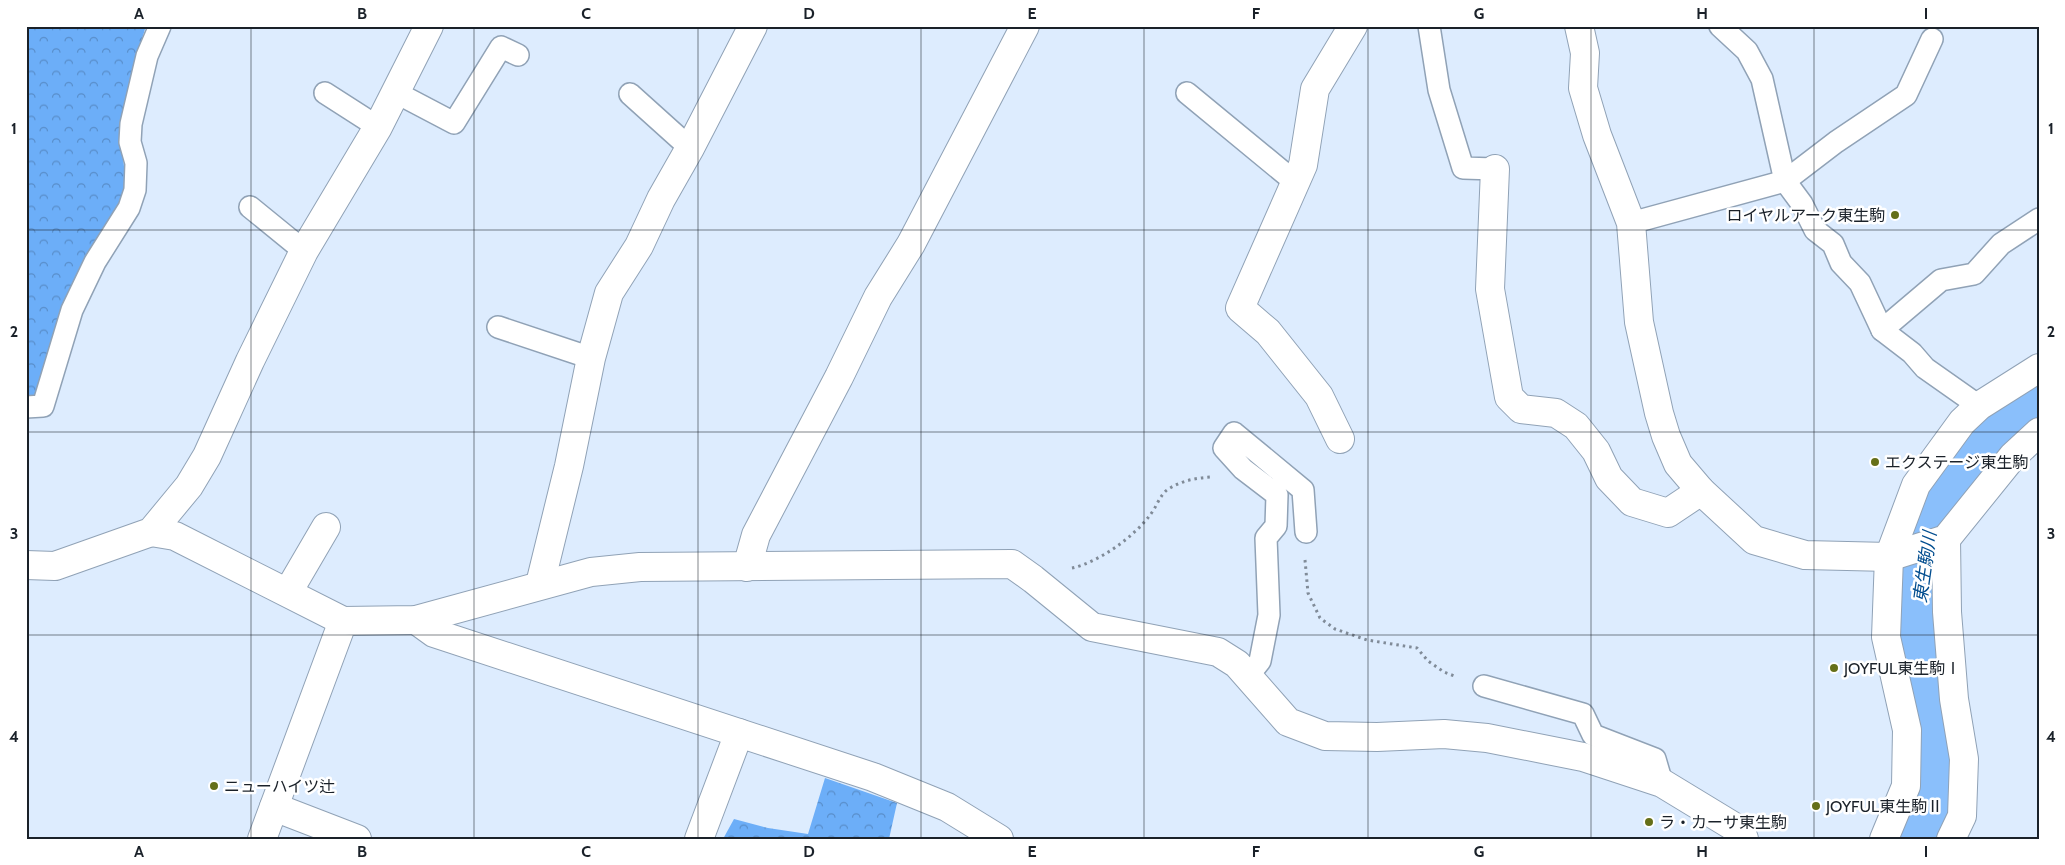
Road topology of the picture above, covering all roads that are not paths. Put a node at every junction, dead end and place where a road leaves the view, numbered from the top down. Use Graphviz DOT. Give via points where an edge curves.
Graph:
graph roads {
  1 [pos="160,26"];
  2 [pos="430,26"];
  3 [pos="753,26"];
  4 [pos="1026,26"];
  5 [pos="1354,26"];
  6 [pos="1429,26"];
  7 [pos="1579,26"];
  8 [pos="1720,26"];
  9 [pos="1932,39"];
  10 [pos="518,55"];
  11 [pos="395,92"];
  12 [pos="1187,93"];
  13 [pos="325,94"];
  14 [pos="630,94"];
  15 [pos="378,127"];
  16 [pos="690,148"];
  17 [pos="1495,169"];
  18 [pos="1785,181"];
  19 [pos="1295,182"];
  20 [pos="250,207"];
  21 [pos="2039,219"];
  22 [pos="1631,223"];
  23 [pos="304,251"];
  24 [pos="498,326"];
  25 [pos="1882,330"];
  26 [pos="591,358"];
  27 [pos="2039,368"];
  28 [pos="1978,406"];
  29 [pos="26,408"];
  30 [pos="2039,432"];
  31 [pos="1340,439"];
  32 [pos="1701,491"];
  33 [pos="326,526"];
  34 [pos="151,532"];
  35 [pos="1306,532"];
  36 [pos="1946,539"];
  37 [pos="1889,557"];
  38 [pos="26,565"];
  39 [pos="747,567"];
  40 [pos="540,584"];
  41 [pos="288,592"];
  42 [pos="416,620"];
  43 [pos="343,621"];
  44 [pos="1248,676"];
  45 [pos="1484,686"];
  46 [pos="739,734"];
  47 [pos="1662,783"];
  48 [pos="274,807"];
  49 [pos="262,839"];
  50 [pos="356,839"];
  51 [pos="699,839"];
  52 [pos="999,839"];
  53 [pos="1744,839"];
  54 [pos="1884,839"];
  55 [pos="1951,839"];
  1 -- 29 [label="lane" via="147,56 131,124 130,142 136,163 135,190 129,208 95,262 72,310 43,406"];
  2 -- 11 [label="street"];
  3 -- 16 [label="street"];
  4 -- 39 [label="street" via="911,244 878,297 756,536"];
  5 -- 19 [label="street" via="1316,89 1303,165"];
  6 -- 17 [label="lane" via="1439,90 1463,168"];
  7 -- 22 [label="street" via="1585,53 1583,88"];
  8 -- 18 [label="lane" via="1747,51 1762,79"];
  9 -- 18 [label="lane" via="1906,95"];
  10 -- 11 [label="lane" via="501,47 454,123"];
  11 -- 15 [label="street"];
  12 -- 19 [label="lane"];
  13 -- 15 [label="lane"];
  14 -- 16 [label="lane"];
  15 -- 23 [label="street"];
  16 -- 26 [label="street" via="639,246 609,293"];
  17 -- 32 [label="street" via="1490,289 1509,398 1521,409 1556,413 1576,426 1596,451 1609,478 1632,502 1668,513"];
  18 -- 22 [label="lane"];
  18 -- 25 [label="lane" via="1815,230 1833,244 1841,262 1860,283"];
  19 -- 31 [label="street" via="1240,308 1268,332 1319,396"];
  20 -- 23 [label="lane"];
  21 -- 25 [label="lane" via="2002,244 1974,274 1941,280"];
  22 -- 32 [label="street" via="1639,322 1659,413 1678,464"];
  23 -- 34 [label="street" via="207,456 189,486"];
  24 -- 26 [label="lane"];
  25 -- 28 [label="lane" via="1912,353 1925,368"];
  26 -- 40 [label="street"];
  27 -- 28 [label="street"];
  28 -- 37 [label="street" via="1962,422 1916,485"];
  30 -- 36 [label="street" via="2013,456"];
  32 -- 37 [label="street" via="1754,540 1805,554"];
  33 -- 41 [label="street"];
  34 -- 38 [label="street" via="54,566"];
  34 -- 41 [label="street" via="175,536"];
  35 -- 44 [label="lane" via="1304,490 1234,433 1224,448 1243,469 1277,495 1276,526 1266,538 1269,615 1260,661"];
  36 -- 37 [label="street"];
  36 -- 55 [label="street" via="1950,651 1964,759 1962,816"];
  37 -- 54 [label="street" via="1886,637 1907,730 1906,786"];
  39 -- 40 [label="street" via="640,567 591,572"];
  39 -- 44 [label="street" via="1012,564 1092,627 1218,652"];
  40 -- 42 [label="street"];
  41 -- 43 [label="street"];
  42 -- 43 [label="street"];
  42 -- 46 [label="street" via="434,633"];
  43 -- 48 [label="street"];
  44 -- 47 [label="street" via="1288,722 1325,736 1444,734 1487,738 1584,757"];
  45 -- 47 [label="lane" via="1583,714 1593,735 1655,759"];
  46 -- 51 [label="street"];
  46 -- 52 [label="street" via="872,777 947,807"];
  47 -- 53 [label="street" via="1741,831"];
  48 -- 49 [label="street"];
  48 -- 50 [label="street"];
}
